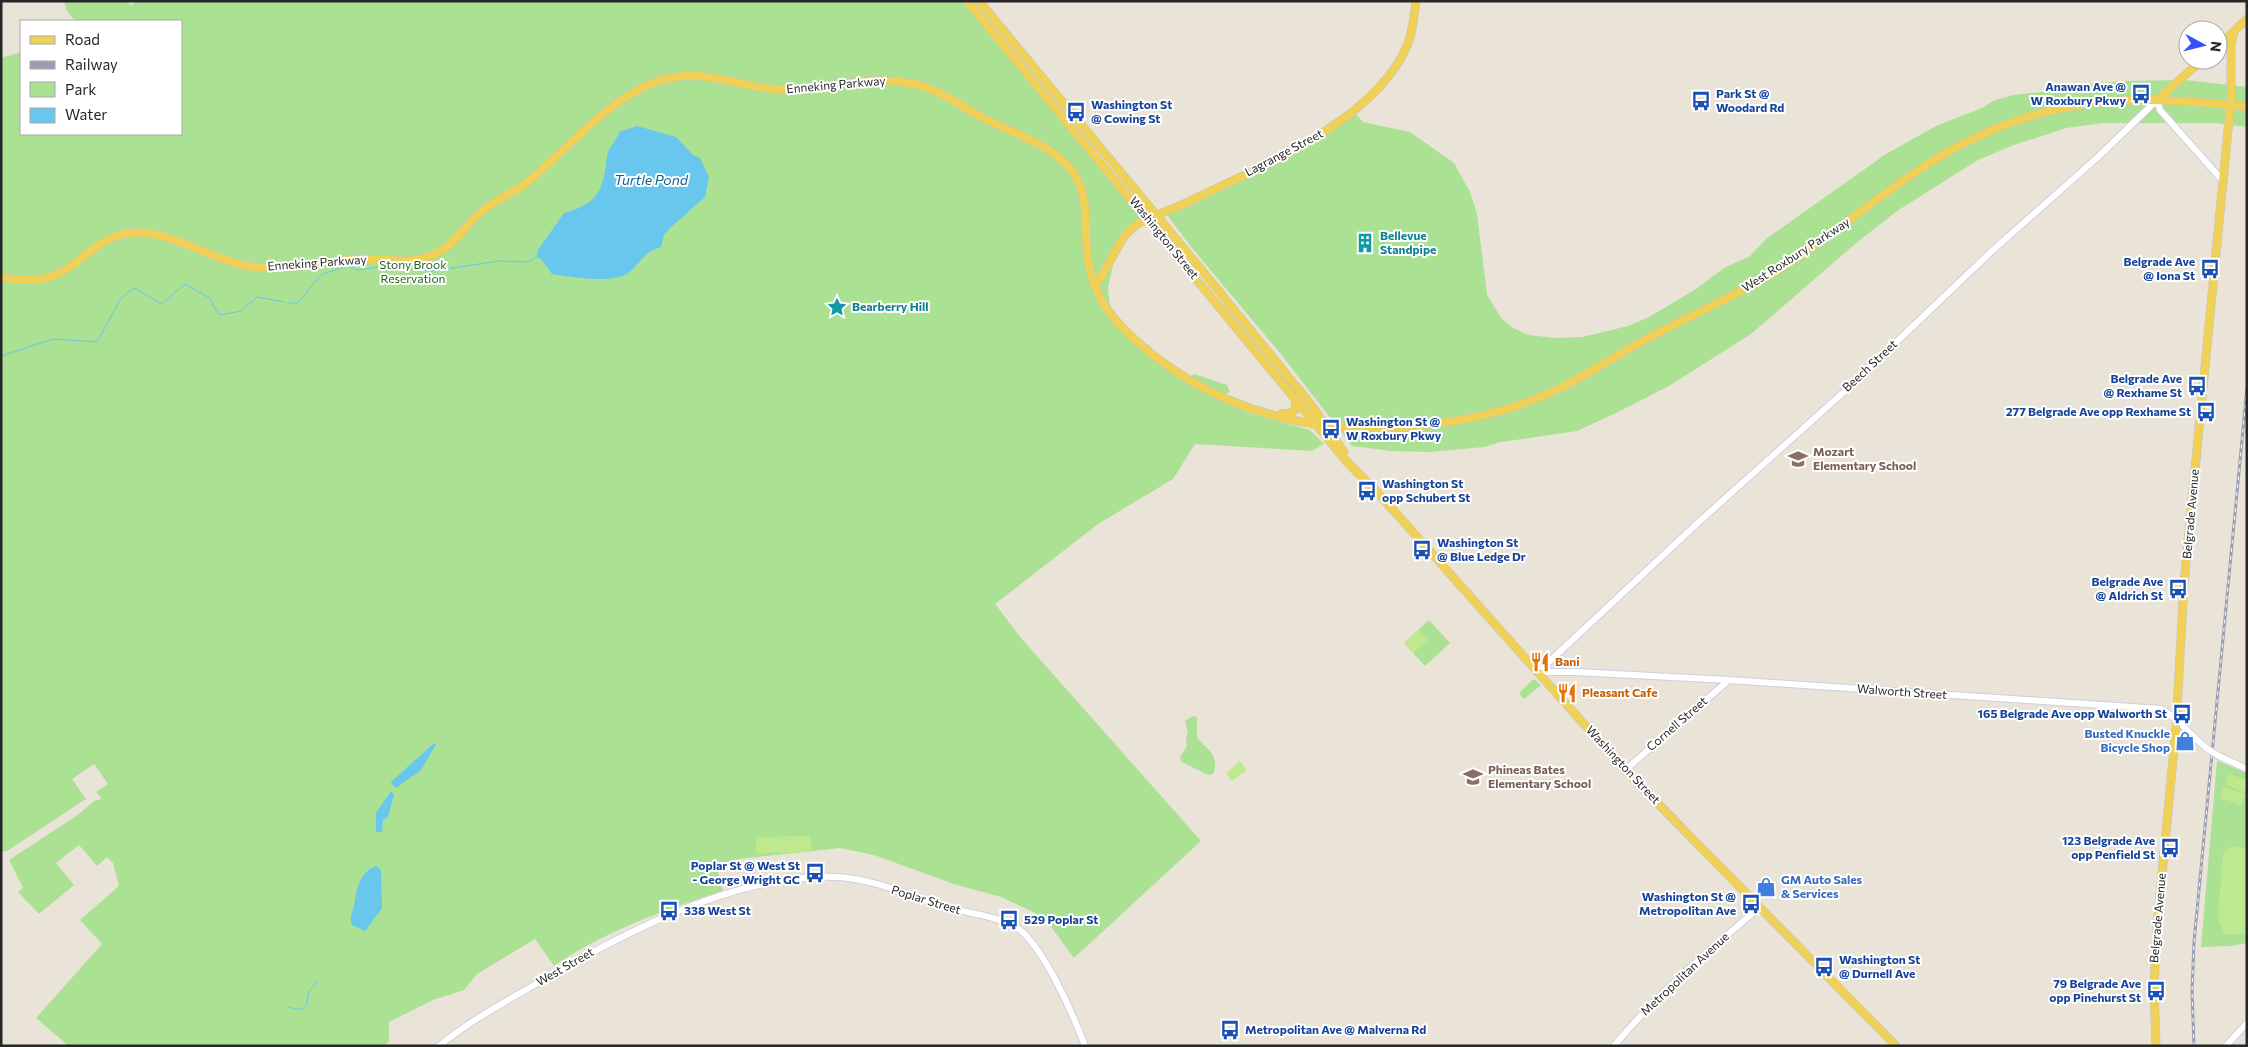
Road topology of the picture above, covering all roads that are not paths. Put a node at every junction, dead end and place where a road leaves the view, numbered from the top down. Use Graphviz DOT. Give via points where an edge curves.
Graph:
graph roads {
  1 [pos="968,1"];
  2 [pos="979,1"];
  3 [pos="1416,1"];
  4 [pos="2247,19"];
  5 [pos="2234,32"];
  6 [pos="2228,37"];
  7 [pos="2191,70"];
  8 [pos="2157,100"];
  9 [pos="2230,105"];
  10 [pos="2247,107"];
  11 [pos="2223,181"];
  12 [pos="1157,216"];
  13 [pos="1147,219"];
  14 [pos="1,278"];
  15 [pos="1095,284"];
  16 [pos="1296,400"];
  17 [pos="1256,410"];
  18 [pos="1315,425"];
  19 [pos="1325,425"];
  20 [pos="1359,475"];
  21 [pos="1538,672"];
  22 [pos="1729,680"];
  23 [pos="2176,720"];
  24 [pos="2247,769"];
  25 [pos="1625,770"];
  26 [pos="700,904"];
  27 [pos="1760,906"];
  28 [pos="2247,1023"];
  29 [pos="439,1046"];
  30 [pos="1085,1046"];
  31 [pos="1614,1046"];
  32 [pos="1896,1046"];
  33 [pos="2156,1046"];
  34 [pos="2226,1046"];
  1 -- 13 [label="main road, Washington Street"];
  2 -- 12 [label="main road, Washington Street"];
  3 -- 12 [label="main road, Lagrange Street" via="1407,45 1396,66 1357,106 1324,133 1295,150"];
  4 -- 5 [label="main road"];
  5 -- 6 [label="main road"];
  5 -- 9 [label="main road, Belgrade Avenue"];
  7 -- 8 [label="main road, Beech Street"];
  8 -- 9 [label="main road, West Roxbury Parkway"];
  8 -- 11 [label="street" via="2160,110"];
  8 -- 19 [label="main road, West Roxbury Parkway" via="2111,100 2062,107 2020,118 1982,134 1920,169 1763,279 1538,398 1480,416 1435,424 1383,428"];
  8 -- 21 [label="street, Beech Street"];
  9 -- 10 [label="main road, West Roxbury Parkway"];
  9 -- 11 [label="main road, Belgrade Avenue"];
  11 -- 23 [label="main road, Belgrade Avenue" via="2184,584"];
  12 -- 13 [label="main road, Lagrange Street"];
  12 -- 19 [label="main road, Washington Street"];
  13 -- 15 [label="main road, Lagrange Street" via="1132,227 1122,238 1105,273"];
  13 -- 16 [label="main road, Washington Street"];
  14 -- 15 [label="main road, Enneking Parkway" via="46,279 112,237 139,232 251,266 294,266 364,259 418,260 449,245 484,209 525,184 580,132 627,97 652,82 689,76 781,90 887,80 911,82 951,97 980,116 1044,147 1069,167 1084,198 1088,265"];
  15 -- 17 [label="main road, Enneking Parkway" via="1114,318 1170,368 1218,397"];
  16 -- 17 [label="main road" via="1295,410 1287,415"];
  16 -- 18 [label="main road, Washington Street"];
  17 -- 18 [label="main road, Enneking Parkway"];
  18 -- 19 [label="main road, West Roxbury Parkway"];
  18 -- 20 [label="main road, Washington Street"];
  19 -- 20 [label="main road, Washington Street"];
  20 -- 21 [label="main road, Washington Street"];
  21 -- 22 [label="street, Walworth Street"];
  21 -- 25 [label="main road, Washington Street"];
  22 -- 23 [label="street, Walworth Street" via="2161,709"];
  22 -- 25 [label="street, Cornell Street"];
  23 -- 24 [label="street, Walworth Street, bridge" via="2209,750"];
  23 -- 33 [label="main road, Belgrade Avenue" via="2155,949"];
  25 -- 27 [label="main road, Washington Street"];
  26 -- 29 [label="street, West Street" via="642,926 588,953 481,1016"];
  26 -- 30 [label="street, Poplar Street" via="769,884 836,877 855,879 1008,924 1019,929 1051,972"];
  27 -- 31 [label="street, Metropolitan Avenue" via="1644,1013"];
  27 -- 32 [label="main road, Washington Street"];
  28 -- 34 [label="street"];
}
